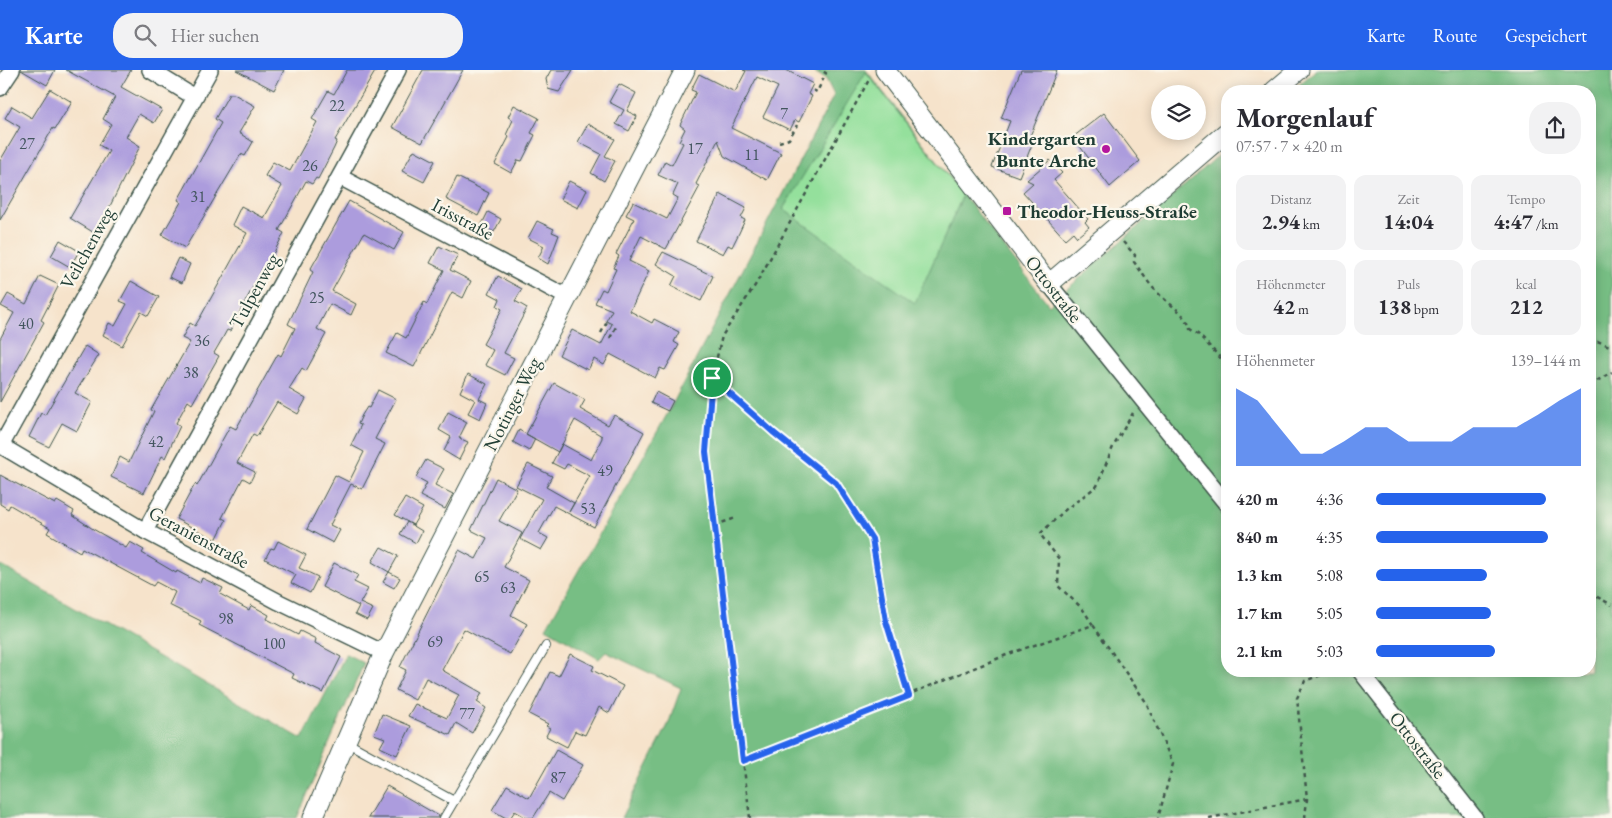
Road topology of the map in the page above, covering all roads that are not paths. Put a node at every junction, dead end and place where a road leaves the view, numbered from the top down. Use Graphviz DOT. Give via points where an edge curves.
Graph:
graph roads {
  1 [pos="12,70"];
  2 [pos="150,70"];
  3 [pos="210,70"];
  4 [pos="398,70"];
  5 [pos="685,70"];
  6 [pos="1299,70"];
  7 [pos="878,73"];
  8 [pos="1281,85"];
  9 [pos="0,88"];
  10 [pos="194,97"];
  11 [pos="1221,137"];
  12 [pos="340,177"];
  13 [pos="1049,284"];
  14 [pos="568,297"];
  15 [pos="1,446"];
  16 [pos="1221,497"];
  17 [pos="145,531"];
  18 [pos="546,646"];
  19 [pos="384,653"];
  20 [pos="1365,677"];
  21 [pos="344,742"];
  22 [pos="452,804"];
  23 [pos="313,818"];
  24 [pos="444,818"];
  25 [pos="1476,818"];
  1 -- 9 [label="street"];
  2 -- 10 [label="street"];
  3 -- 10 [label="street, Veilchenweg"];
  4 -- 12 [label="street, Tulpenweg"];
  5 -- 14 [label="street, Notinger Weg"];
  6 -- 8 [label="street"];
  7 -- 13 [label="street, Ottostraße"];
  10 -- 15 [label="street, Veilchenweg"];
  11 -- 13 [label="street"];
  12 -- 14 [label="street, Irisstraße"];
  12 -- 17 [label="street, Tulpenweg"];
  13 -- 16 [label="street, Ottostraße"];
  14 -- 19 [label="street, Notinger Weg"];
  15 -- 17 [label="street, Geranienstraße"];
  17 -- 19 [label="street, Geranienstraße"];
  18 -- 22 [label="lane"];
  19 -- 21 [label="street, Notinger Weg"];
  20 -- 25 [label="street, Ottostraße"];
  21 -- 22 [label="lane"];
  21 -- 23 [label="street, Notinger Weg"];
  22 -- 24 [label="lane"];
}
